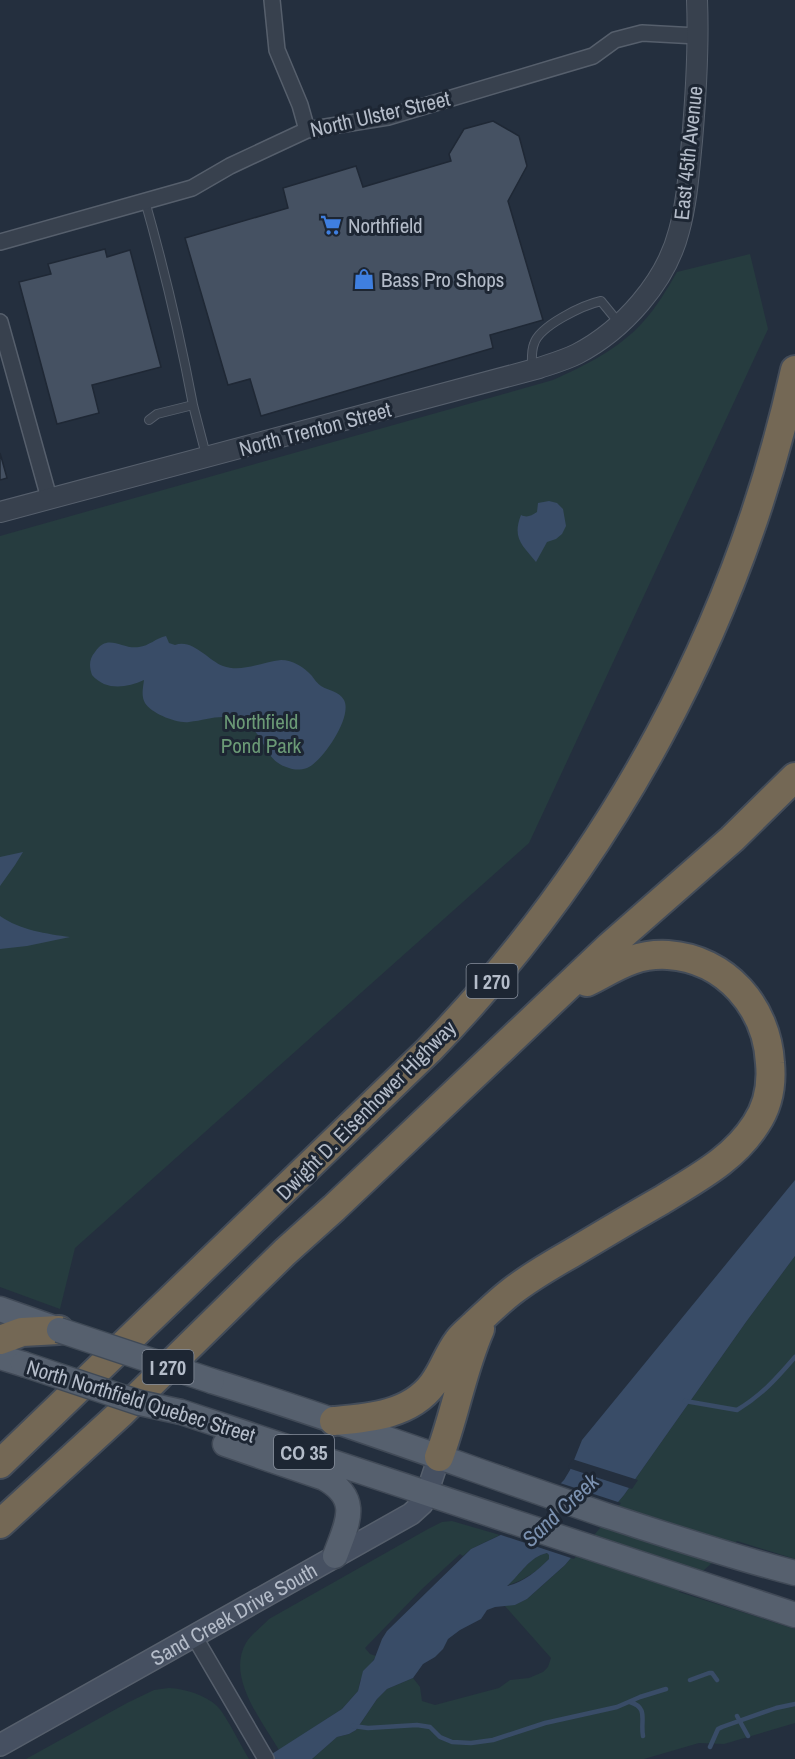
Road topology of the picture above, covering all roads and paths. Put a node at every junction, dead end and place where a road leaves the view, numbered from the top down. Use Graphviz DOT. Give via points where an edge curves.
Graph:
graph roads {
  1 [pos="272,0"];
  2 [pos="697,0"];
  3 [pos="698,36"];
  4 [pos="307,130"];
  5 [pos="145,201"];
  6 [pos="0,242"];
  7 [pos="0,322"];
  8 [pos="620,324"];
  9 [pos="532,370"];
  10 [pos="795,370"];
  11 [pos="193,405"];
  12 [pos="149,420"];
  13 [pos="207,457"];
  14 [pos="49,498"];
  15 [pos="0,512"];
  16 [pos="795,777"];
  17 [pos="556,997"];
  18 [pos="0,1308"];
  19 [pos="489,1311"];
  20 [pos="59,1330"];
  21 [pos="0,1340"];
  22 [pos="0,1357"];
  23 [pos="176,1417"];
  24 [pos="334,1421"];
  25 [pos="439,1457"];
  26 [pos="0,1464"];
  27 [pos="427,1494"];
  28 [pos="0,1524"];
  29 [pos="335,1556"];
  30 [pos="795,1574"];
  31 [pos="795,1615"];
  32 [pos="194,1636"];
  33 [pos="0,1745"];
  34 [pos="266,1759"];
  1 -- 4 [label="street" via="277,50"];
  2 -- 3 [label="street, East 45th Avenue"];
  3 -- 4 [label="street, North Ulster Street" via="642,33 615,40 592,56 398,114"];
  3 -- 8 [label="street, East 45th Avenue" via="687,193 679,233 648,294"];
  4 -- 5 [label="street, North Ulster Street" via="192,188"];
  5 -- 6 [label="street, North Ulster Street"];
  5 -- 11 [label="lane"];
  7 -- 14 [label="street"];
  8 -- 9 [label="street, North Trenton Street" via="576,354"];
  8 -- 9 [label="lane" via="601,301 590,303 542,332 534,344"];
  9 -- 13 [label="street, North Trenton Street"];
  10 -- 26 [label="highway, Dwight D. Eisenhower Highway / I 270" via="762,496 703,646 645,762 553,903 492,981 423,1056"];
  11 -- 12 [label="lane" via="157,414"];
  11 -- 13 [label="lane"];
  13 -- 14 [label="street, North Trenton Street"];
  14 -- 15 [label="street, North Trenton Street"];
  16 -- 17 [label="highway, I 270"];
  17 -- 19 [label="highway" via="638,958 667,955 702,964 734,983 754,1007 770,1053 770,1089 758,1122 725,1160 543,1270"];
  17 -- 28 [label="highway, I 270"];
  18 -- 20 [label="main road, North Northfield Quebec Street / CO 35"];
  19 -- 24 [label="highway" via="458,1340 434,1383 413,1402 390,1413"];
  19 -- 25 [label="highway" via="466,1367"];
  20 -- 21 [label="highway" via="22,1332"];
  20 -- 24 [label="main road, North Northfield Quebec Street / CO 35, bridge"];
  22 -- 23 [label="main road, North Northfield Quebec Street / CO 35, bridge"];
  23 -- 27 [label="main road, North Northfield Quebec Street / CO 35"];
  23 -- 29 [label="main road" via="179,1428 334,1483 348,1501 349,1511"];
  24 -- 25 [label="main road, North Northfield Quebec Street / CO 35"];
  25 -- 27 [label="main road, Sand Creek Drive South"];
  25 -- 30 [label="main road, North Northfield Quebec Street / CO 35" via="723,1554"];
  27 -- 29 [label="main road, Sand Creek Drive South" via="411,1514"];
  27 -- 31 [label="main road, North Northfield Quebec Street / CO 35"];
  29 -- 32 [label="main road, Sand Creek Drive South"];
  32 -- 33 [label="main road, Sand Creek Drive South"];
  32 -- 34 [label="street"];
}
